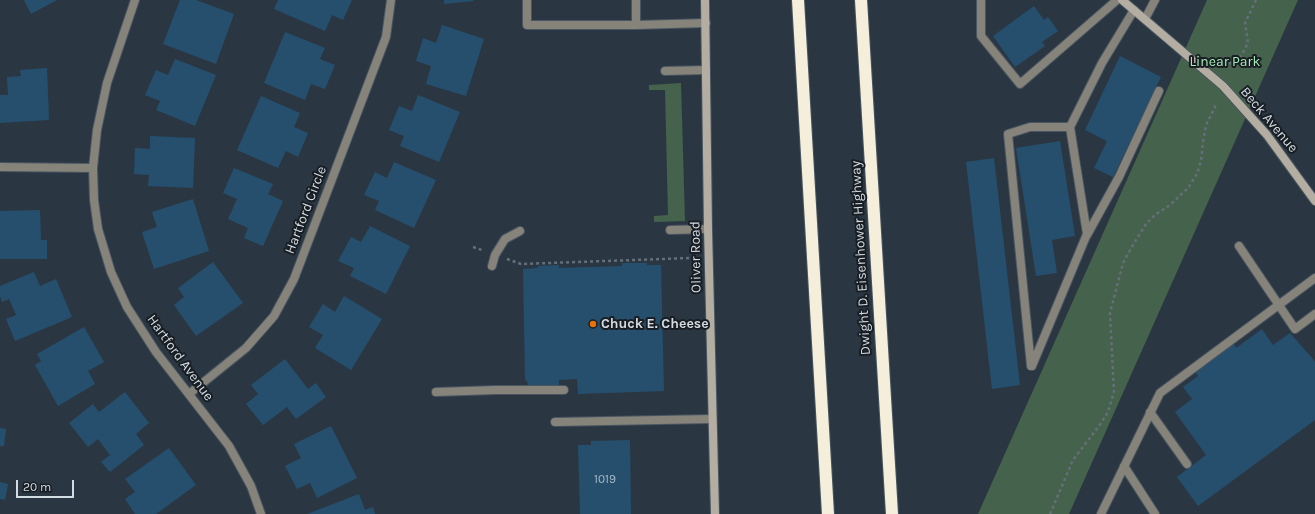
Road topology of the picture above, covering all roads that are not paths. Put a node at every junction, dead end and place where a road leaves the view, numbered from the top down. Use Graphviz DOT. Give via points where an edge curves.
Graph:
graph roads {
  1 [pos="136,0"];
  2 [pos="391,0"];
  3 [pos="527,0"];
  4 [pos="636,0"];
  5 [pos="705,0"];
  6 [pos="798,0"];
  7 [pos="861,0"];
  8 [pos="981,0"];
  9 [pos="1117,0"];
  10 [pos="1122,0"];
  11 [pos="1155,0"];
  12 [pos="1134,10"];
  13 [pos="1145,19"];
  14 [pos="706,23"];
  15 [pos="636,25"];
  16 [pos="706,70"];
  17 [pos="666,71"];
  18 [pos="1159,91"];
  19 [pos="1070,127"];
  20 [pos="0,167"];
  21 [pos="93,168"];
  22 [pos="1315,201"];
  23 [pos="708,229"];
  24 [pos="520,230"];
  25 [pos="670,230"];
  26 [pos="1086,238"];
  27 [pos="1239,246"];
  28 [pos="492,266"];
  29 [pos="1315,278"];
  30 [pos="1279,305"];
  31 [pos="1315,314"];
  32 [pos="564,390"];
  33 [pos="436,392"];
  34 [pos="189,394"];
  35 [pos="1150,412"];
  36 [pos="712,419"];
  37 [pos="555,422"];
  38 [pos="1187,464"];
  39 [pos="1124,466"];
  40 [pos="261,514"];
  41 [pos="715,514"];
  42 [pos="828,514"];
  43 [pos="892,514"];
  44 [pos="1101,514"];
  45 [pos="1155,514"];
  1 -- 21 [label="street, Hartford Avenue" via="107,83 97,130"];
  2 -- 34 [label="street, Hartford Circle" via="386,37 294,279 274,316 246,348"];
  3 -- 15 [label="street" via="527,25"];
  4 -- 15 [label="street"];
  5 -- 14 [label="main road, Oliver Road"];
  6 -- 42 [label="highway"];
  7 -- 43 [label="highway, Dwight D. Eisenhower Highway"];
  8 -- 9 [label="street" via="981,36 1020,84"];
  10 -- 12 [label="main road, Beck Avenue"];
  11 -- 13 [label="street"];
  12 -- 13 [label="main road, Beck Avenue"];
  12 -- 19 [label="street" via="1102,63"];
  13 -- 22 [label="main road, Beck Avenue" via="1223,86 1267,135"];
  14 -- 15 [label="street"];
  14 -- 16 [label="main road, Oliver Road"];
  16 -- 17 [label="street"];
  16 -- 23 [label="main road, Oliver Road"];
  18 -- 26 [label="street" via="1119,177"];
  19 -- 26 [label="street"];
  19 -- 26 [label="street" via="1030,127 1008,134 1031,366"];
  20 -- 21 [label="street"];
  21 -- 34 [label="street, Hartford Avenue" via="98,229 111,272 127,307 156,352"];
  23 -- 25 [label="street"];
  23 -- 36 [label="main road, Oliver Road"];
  24 -- 28 [label="street" via="506,239 495,255"];
  27 -- 30 [label="street"];
  29 -- 30 [label="street"];
  30 -- 31 [label="street" via="1295,329"];
  30 -- 35 [label="street" via="1160,393"];
  32 -- 33 [label="street"];
  34 -- 40 [label="street, Hartford Avenue" via="229,446 251,486"];
  35 -- 38 [label="street"];
  35 -- 39 [label="street"];
  36 -- 37 [label="street"];
  36 -- 41 [label="main road, Oliver Road"];
  39 -- 44 [label="street"];
  39 -- 45 [label="street"];
}
